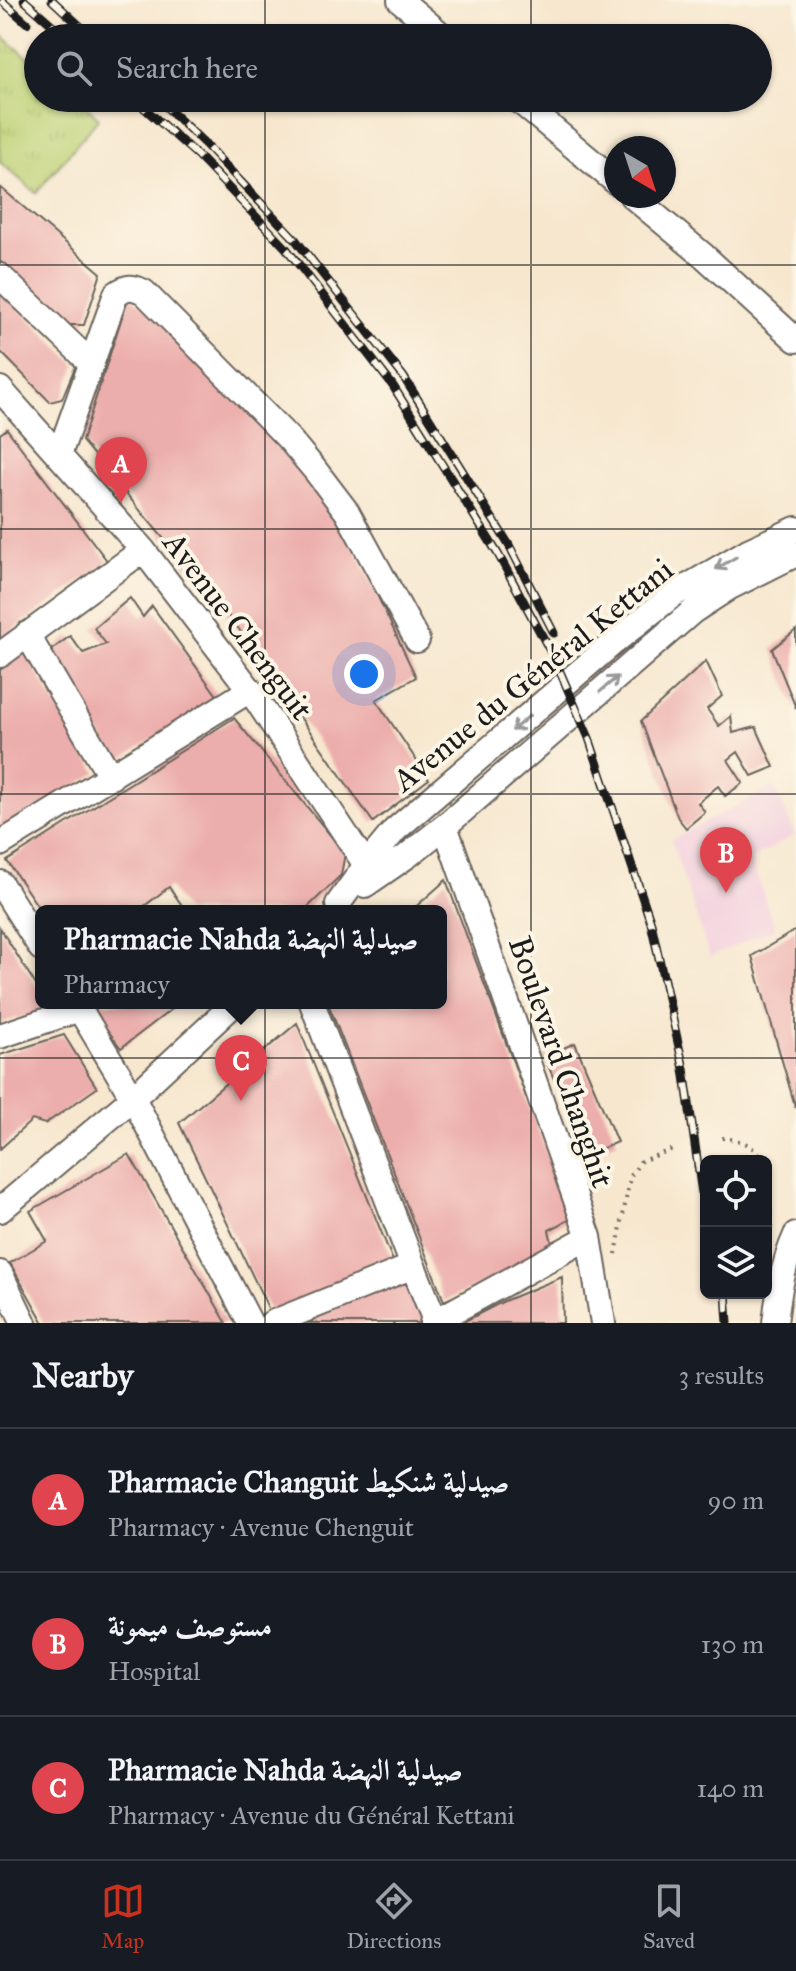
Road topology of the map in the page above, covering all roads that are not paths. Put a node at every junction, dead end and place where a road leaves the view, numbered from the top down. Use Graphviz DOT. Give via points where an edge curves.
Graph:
graph roads {
  1 [pos="400,0"];
  2 [pos="428,24"];
  3 [pos="533,112"];
  4 [pos="604,172"];
  5 [pos="646,208"];
  6 [pos="0,276"];
  7 [pos="796,340"];
  8 [pos="92,364"];
  9 [pos="2,394"];
  10 [pos="59,455"];
  11 [pos="796,529"];
  12 [pos="143,550"];
  13 [pos="796,554"];
  14 [pos="27,634"];
  15 [pos="417,640"];
  16 [pos="0,655"];
  17 [pos="250,690"];
  18 [pos="111,777"];
  19 [pos="445,826"];
  20 [pos="0,844"];
  21 [pos="371,870"];
  22 [pos="0,883"];
  23 [pos="338,905"];
  24 [pos="35,938"];
  25 [pos="70,1009"];
  26 [pos="80,1009"];
  27 [pos="229,1009"];
  28 [pos="314,1009"];
  29 [pos="0,1036"];
  30 [pos="133,1098"];
  31 [pos="0,1210"];
  32 [pos="589,1237"];
  33 [pos="793,1241"];
  34 [pos="413,1266"];
  35 [pos="0,1273"];
  36 [pos="783,1310"];
  37 [pos="434,1322"];
  38 [pos="24,1323"];
  39 [pos="250,1323"];
  40 [pos="272,1323"];
  41 [pos="603,1323"];
  1 -- 2 [label="street"];
  3 -- 4 [label="street"];
  5 -- 7 [label="street"];
  6 -- 8 [label="street"];
  8 -- 10 [label="street"];
  8 -- 15 [label="street" via="116,294 132,287 144,292 315,470 347,512"];
  9 -- 10 [label="street, Avenue Chenguit"];
  10 -- 12 [label="street, Avenue Chenguit"];
  11 -- 21 [label="street, Avenue du Général Kettani, one-way" via="673,595 613,643 395,830"];
  12 -- 14 [label="street"];
  12 -- 17 [label="street, Avenue Chenguit"];
  19 -- 13 [label="street, Avenue du Général Kettani, one-way" via="693,611"];
  14 -- 16 [label="street"];
  14 -- 18 [label="street"];
  17 -- 18 [label="street"];
  17 -- 21 [label="street, Avenue Chenguit"];
  18 -- 20 [label="street"];
  19 -- 21 [label="street, Avenue du Général Kettani" via="407,856"];
  19 -- 32 [label="street, Boulevard Changhit"];
  21 -- 23 [label="street, Avenue du Général Kettani"];
  22 -- 24 [label="street"];
  25 -- 29 [label="street"];
  26 -- 30 [label="street"];
  27 -- 30 [label="street"];
  28 -- 34 [label="street"];
  30 -- 31 [label="street"];
  30 -- 39 [label="street"];
  32 -- 37 [label="street"];
  32 -- 41 [label="street, Boulevard Changhit"];
  33 -- 36 [label="street"];
  34 -- 37 [label="street"];
  34 -- 40 [label="street"];
  35 -- 38 [label="street"];
}
